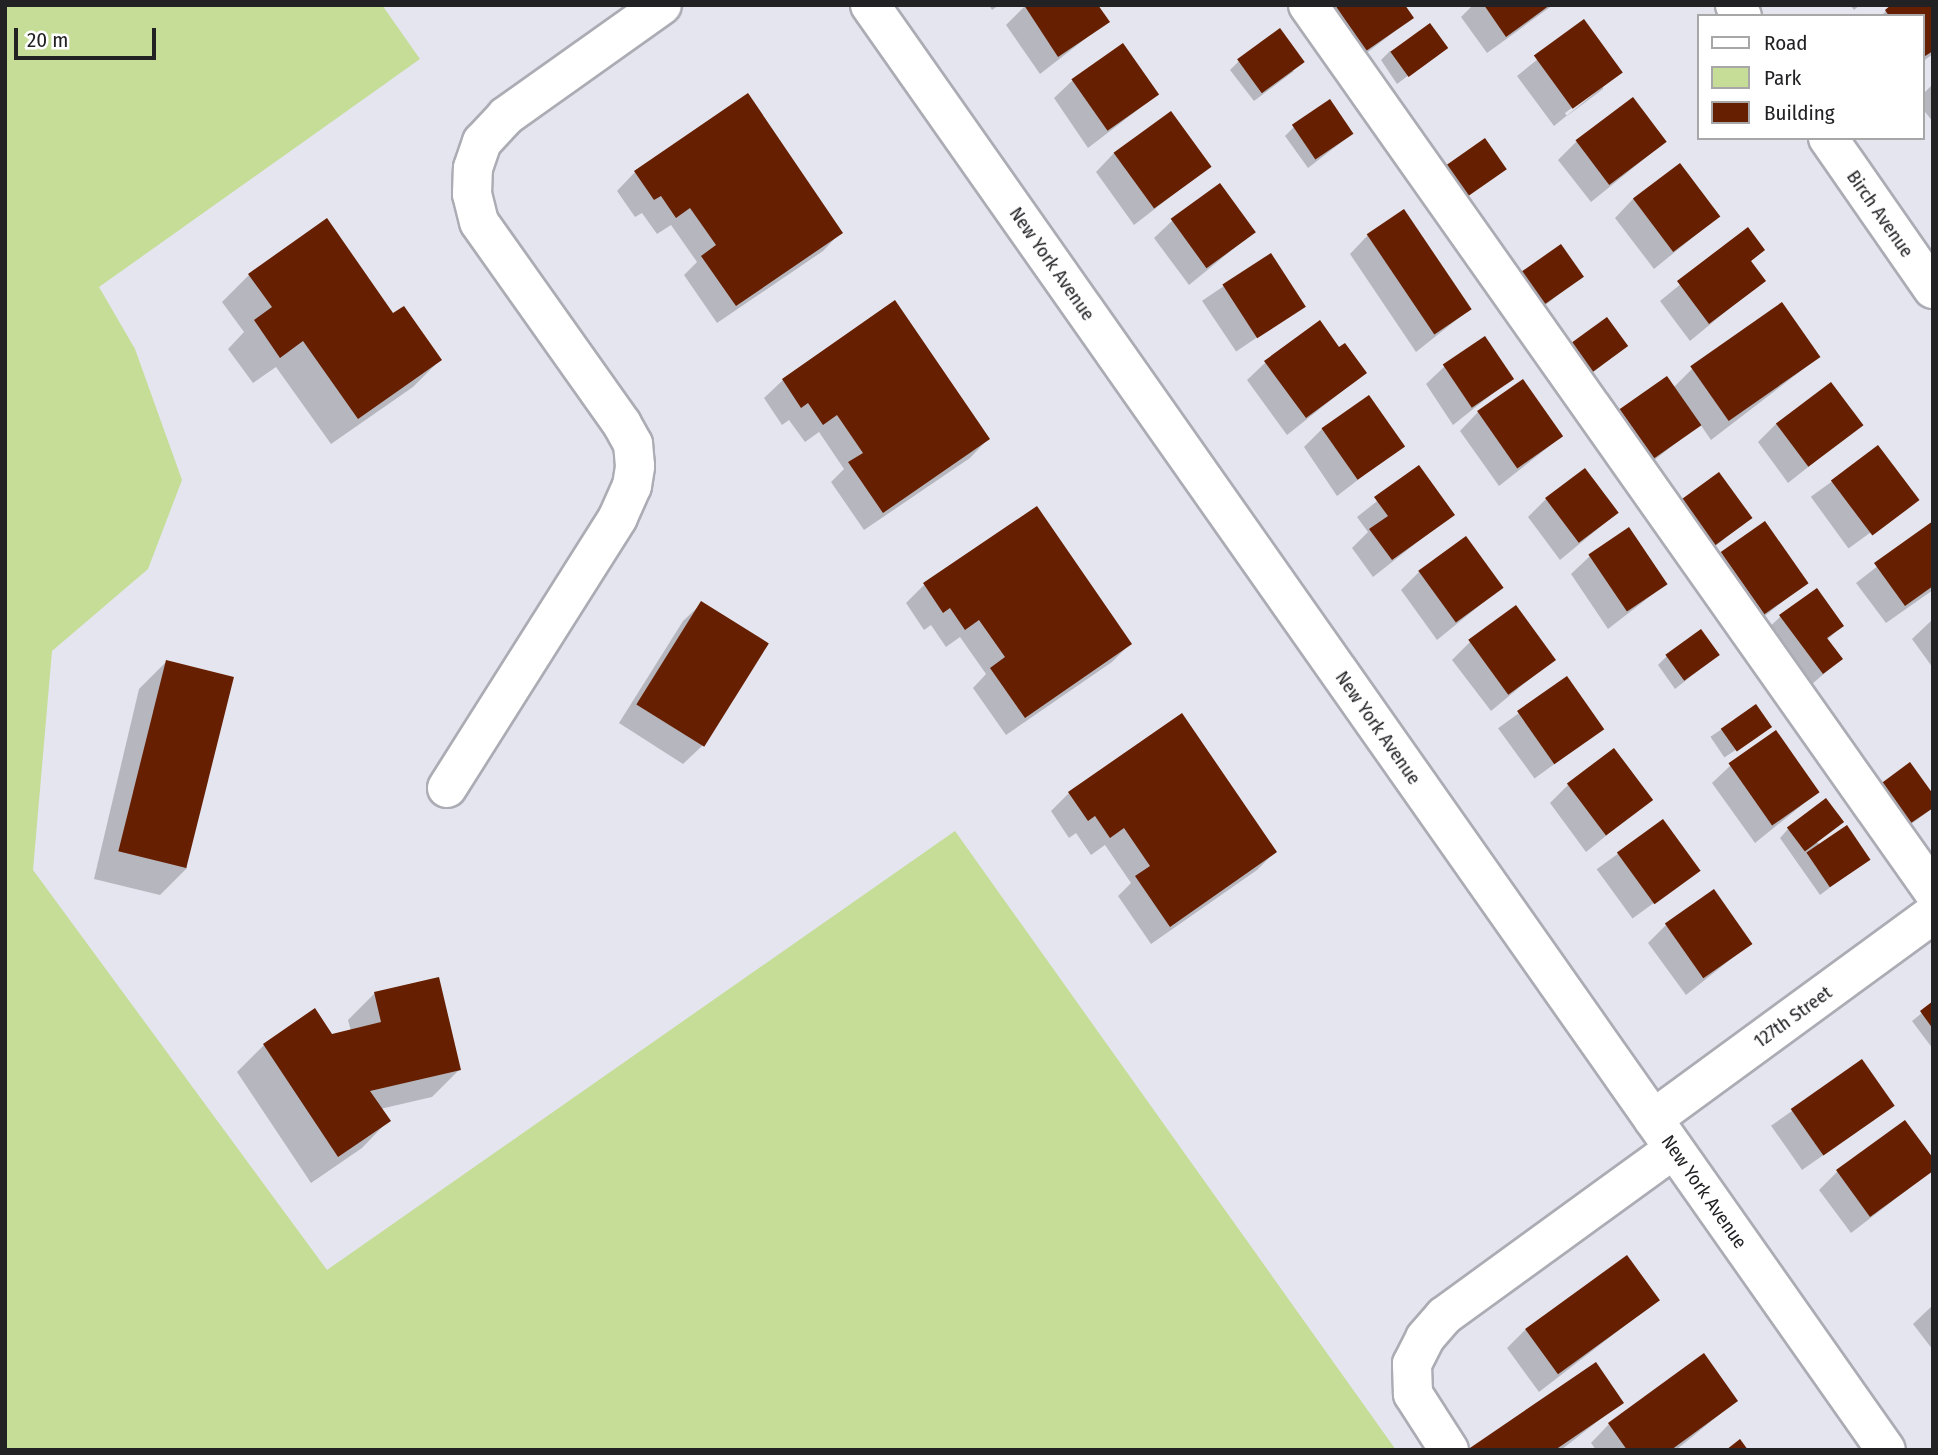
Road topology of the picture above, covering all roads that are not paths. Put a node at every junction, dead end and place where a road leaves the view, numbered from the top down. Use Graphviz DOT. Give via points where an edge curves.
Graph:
graph roads {
  1 [pos="662,5"];
  2 [pos="870,5"];
  3 [pos="1308,5"];
  4 [pos="1829,140"];
  5 [pos="1933,289"];
  6 [pos="447,788"];
  7 [pos="1933,891"];
  8 [pos="1933,914"];
  9 [pos="1664,1134"];
  10 [pos="1449,1450"];
  11 [pos="1886,1450"];
  1 -- 6 [label="street" via="506,116 482,142 473,168 472,194 479,222 622,424 633,444 635,466 618,517"];
  2 -- 9 [label="street, New York Avenue"];
  3 -- 7 [label="street"];
  4 -- 5 [label="street, Birch Avenue"];
  8 -- 9 [label="street, 127th Street"];
  9 -- 10 [label="street, 127th Street" via="1444,1316 1424,1338 1412,1364 1413,1394"];
  9 -- 11 [label="street, New York Avenue"];
}
